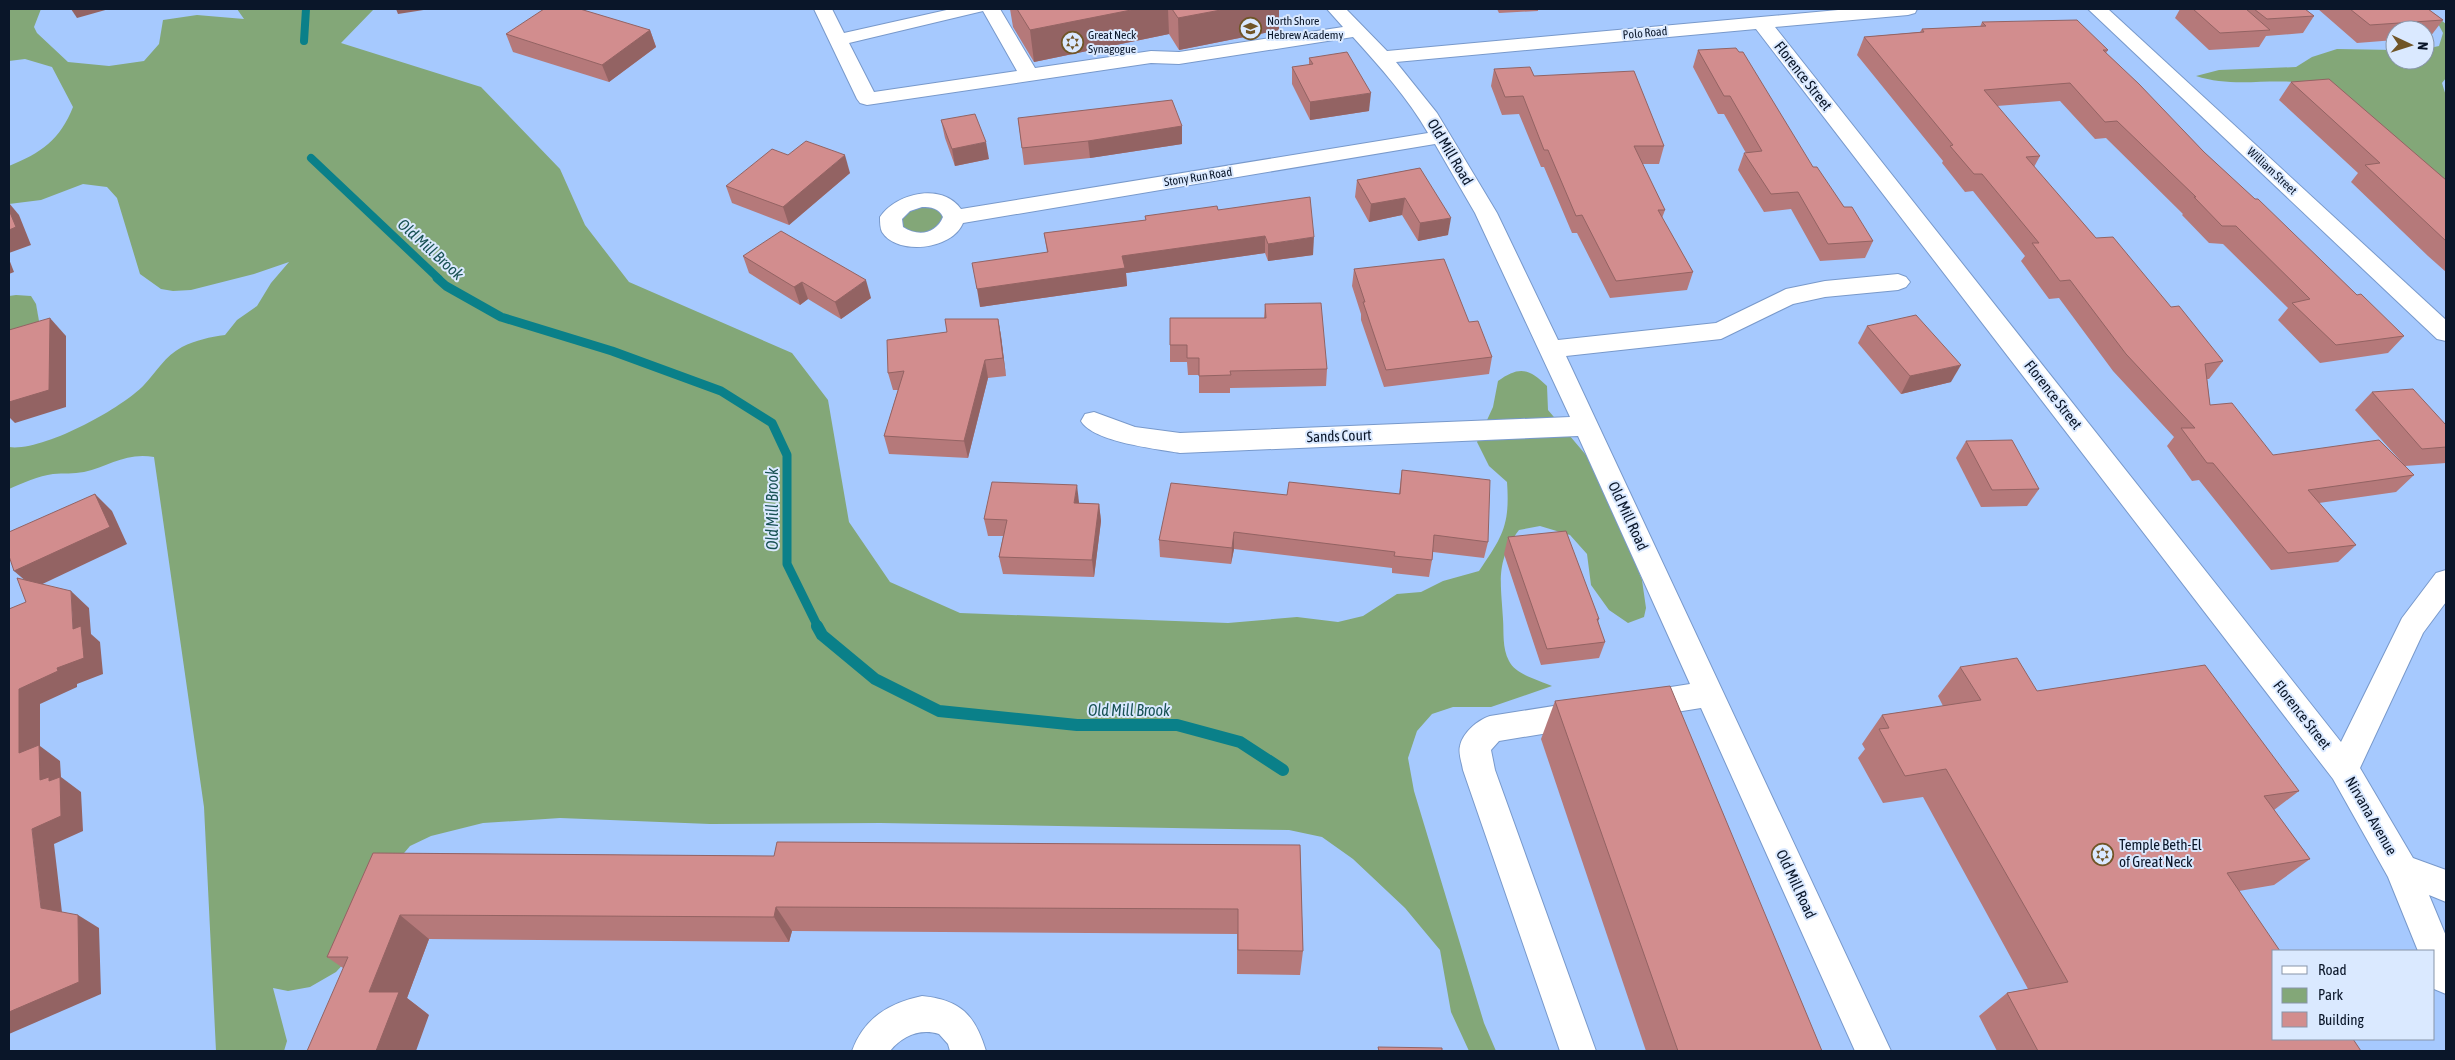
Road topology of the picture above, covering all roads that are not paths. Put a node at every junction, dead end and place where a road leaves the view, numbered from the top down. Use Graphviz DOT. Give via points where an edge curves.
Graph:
graph roads {
  1 [pos="824,9"];
  2 [pos="975,9"];
  3 [pos="991,9"];
  4 [pos="1336,9"];
  5 [pos="1908,9"];
  6 [pos="2098,9"];
  7 [pos="1761,22"];
  8 [pos="1357,31"];
  9 [pos="838,40"];
  10 [pos="1382,56"];
  11 [pos="1030,76"];
  12 [pos="1441,137"];
  13 [pos="954,217"];
  14 [pos="1898,282"];
  15 [pos="2446,333"];
  16 [pos="1551,350"];
  17 [pos="1094,421"];
  18 [pos="1587,426"];
  19 [pos="2446,582"];
  20 [pos="1709,694"];
  21 [pos="2344,769"];
  22 [pos="2401,869"];
  23 [pos="2446,886"];
  24 [pos="2435,950"];
  25 [pos="2435,951"];
  26 [pos="2446,977"];
  27 [pos="870,1051"];
  28 [pos="968,1051"];
  29 [pos="1578,1051"];
  30 [pos="1873,1051"];
  1 -- 9 [label="street"];
  2 -- 9 [label="street"];
  3 -- 11 [label="street"];
  4 -- 8 [label="street, Old Mill Road"];
  5 -- 7 [label="street, Polo Road"];
  6 -- 15 [label="street, William Street"];
  7 -- 10 [label="street, Polo Road"];
  7 -- 21 [label="street, Florence Street"];
  8 -- 10 [label="street, Old Mill Road"];
  8 -- 11 [label="street"];
  9 -- 11 [label="street" via="867,99"];
  10 -- 12 [label="street, Old Mill Road" via="1427,113"];
  12 -- 13 [label="street, Stony Run Road"];
  12 -- 16 [label="street, Old Mill Road" via="1486,213"];
  14 -- 16 [label="street" via="1825,289 1786,297 1721,331"];
  16 -- 18 [label="street, Old Mill Road"];
  17 -- 18 [label="street, Sands Court" via="1132,436 1180,442"];
  18 -- 20 [label="street, Old Mill Road"];
  19 -- 21 [label="street, Nirvana Avenue" via="2412,626"];
  20 -- 29 [label="street" via="1490,729 1475,747 1479,770"];
  20 -- 30 [label="street, Old Mill Road"];
  21 -- 22 [label="street, Nirvana Avenue"];
  22 -- 23 [label="street"];
  22 -- 24 [label="street, Nirvana Avenue"];
  25 -- 26 [label="street, Nirvana Avenue"];
  27 -- 28 [label="street" via="882,1032 896,1021 928,1013 945,1018 958,1028"];
}
